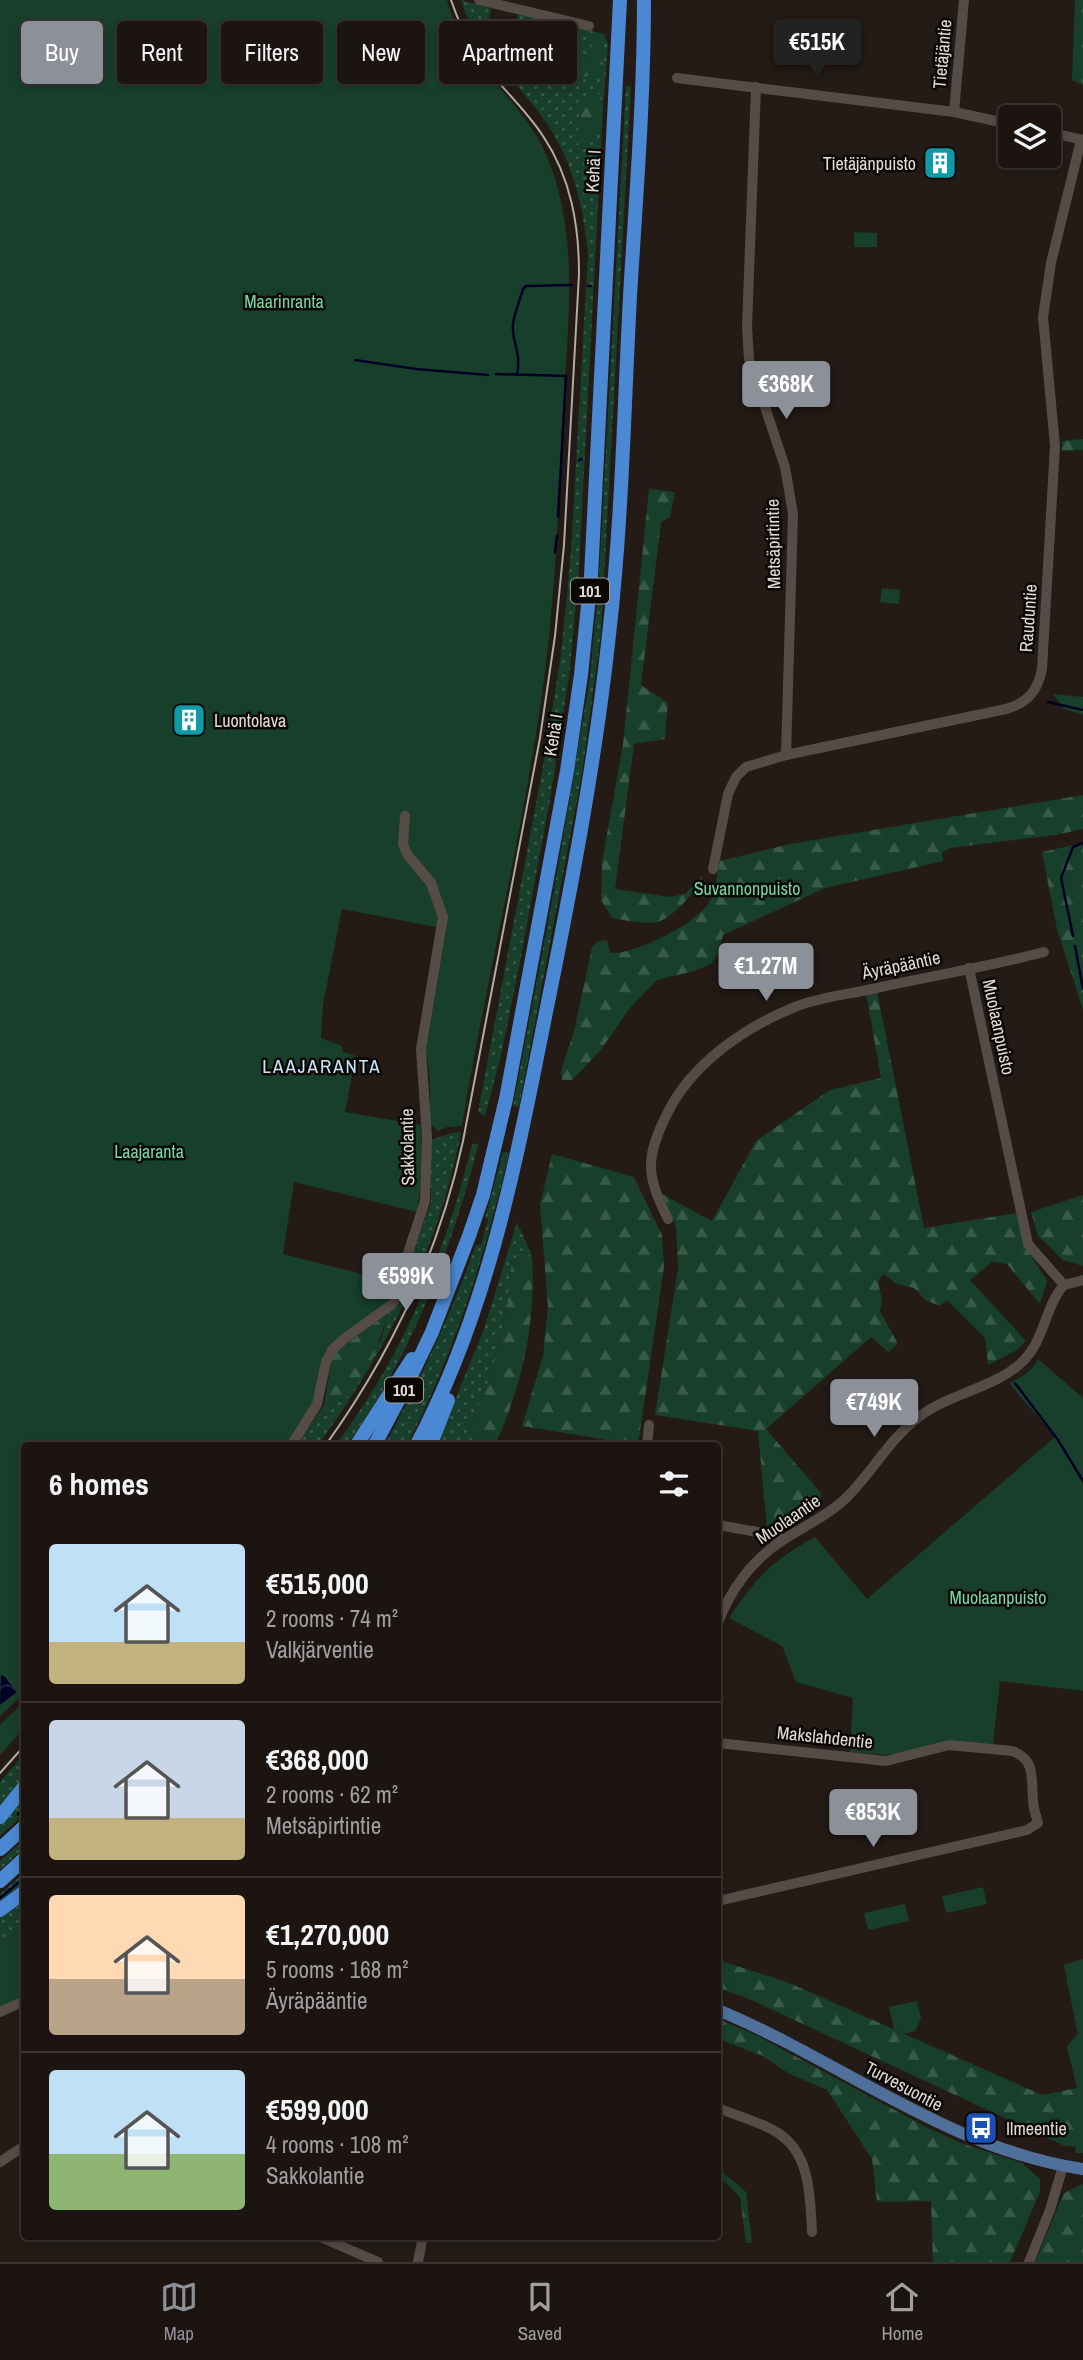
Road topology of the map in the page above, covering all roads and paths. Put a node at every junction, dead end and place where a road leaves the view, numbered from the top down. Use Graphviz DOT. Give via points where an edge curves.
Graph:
graph roads {
  1 [pos="479,0"];
  2 [pos="620,0"];
  3 [pos="644,0"];
  4 [pos="964,0"];
  5 [pos="589,26"];
  6 [pos="677,78"];
  7 [pos="756,87"];
  8 [pos="954,112"];
  9 [pos="998,121"];
  10 [pos="1061,135"];
  11 [pos="1082,140"];
  12 [pos="786,755"];
  13 [pos="405,816"];
  14 [pos="713,869"];
  15 [pos="1044,952"];
  16 [pos="969,968"];
  17 [pos="668,1219"];
  18 [pos="1083,1280"];
  19 [pos="1064,1285"];
  20 [pos="432,1332"];
  21 [pos="461,1348"];
  22 [pos="649,1425"];
  23 [pos="293,1442"];
  24 [pos="359,1442"];
  25 [pos="376,1442"];
  26 [pos="418,1442"];
  27 [pos="432,1442"];
  28 [pos="647,1442"];
  29 [pos="721,1526"];
  30 [pos="783,1539"];
  31 [pos="721,1614"];
  32 [pos="721,1743"];
  33 [pos="21,1791"];
  34 [pos="0,1817"];
  35 [pos="21,1830"];
  36 [pos="0,1849"];
  37 [pos="21,1862"];
  38 [pos="0,1881"];
  39 [pos="21,1894"];
  40 [pos="721,1899"];
  41 [pos="0,1910"];
  42 [pos="21,2002"];
  43 [pos="721,2011"];
  44 [pos="0,2012"];
  45 [pos="721,2109"];
  46 [pos="21,2148"];
  47 [pos="0,2162"];
  48 [pos="1063,2166"];
  49 [pos="1083,2169"];
  50 [pos="812,2232"];
  51 [pos="326,2240"];
  52 [pos="422,2240"];
  53 [pos="378,2262"];
  54 [pos="418,2262"];
  55 [pos="1029,2262"];
  1 -- 5 [label="street"];
  2 -- 20 [label="highway, Kehä I / 101" via="586,630 567,771 501,1121 469,1236"];
  3 -- 21 [label="highway, 101" via="611,619 597,734 518,1155 495,1247"];
  4 -- 8 [label="street, Tietäjäntie"];
  6 -- 7 [label="street"];
  7 -- 8 [label="street"];
  7 -- 12 [label="street, Metsäpirtintie" via="747,327 749,359 785,467 793,514"];
  8 -- 9 [label="street"];
  10 -- 11 [label="street"];
  11 -- 12 [label="street, Rauduntie" via="1051,263 1043,317 1055,446 1042,669 1036,689 1021,704 1006,709"];
  12 -- 14 [label="street, Rauduntie" via="753,764 736,777 728,794"];
  13 -- 23 [label="street, Sakkolantie" via="403,844 431,883 443,917 421,1049 427,1138 425,1201 400,1295 332,1350 317,1404"];
  15 -- 16 [label="street, Äyräpääntie"];
  16 -- 17 [label="street, Äyräpääntie" via="796,1006 747,1029 708,1060 671,1104 652,1151 651,1176"];
  16 -- 19 [label="street, Muolaanpuisto" via="1028,1244"];
  18 -- 19 [label="street"];
  19 -- 30 [label="street, Muolaantie" via="1024,1360 1000,1377 920,1416 827,1515"];
  20 -- 24 [label="highway"];
  20 -- 25 [label="highway, Kehä I / 101"];
  21 -- 26 [label="highway, 101"];
  21 -- 27 [label="highway"];
  22 -- 28 [label="street"];
  29 -- 30 [label="street"];
  30 -- 31 [label="street, Muolaantie" via="752,1565"];
  32 -- 40 [label="street, Makslahdentie" via="886,1761 949,1745 1012,1751 1021,1754 1032,1770 1038,1823 1027,1830"];
  33 -- 34 [label="highway"];
  35 -- 36 [label="highway"];
  37 -- 38 [label="highway"];
  39 -- 41 [label="highway"];
  42 -- 44 [label="street"];
  43 -- 48 [label="main road, Turvesuontie" via="942,2126"];
  45 -- 50 [label="street" via="778,2133 795,2149 809,2191"];
  46 -- 47 [label="street"];
  48 -- 49 [label="main road, Turvesuontie"];
  48 -- 55 [label="street"];
  51 -- 53 [label="street"];
  52 -- 54 [label="street"];
}
